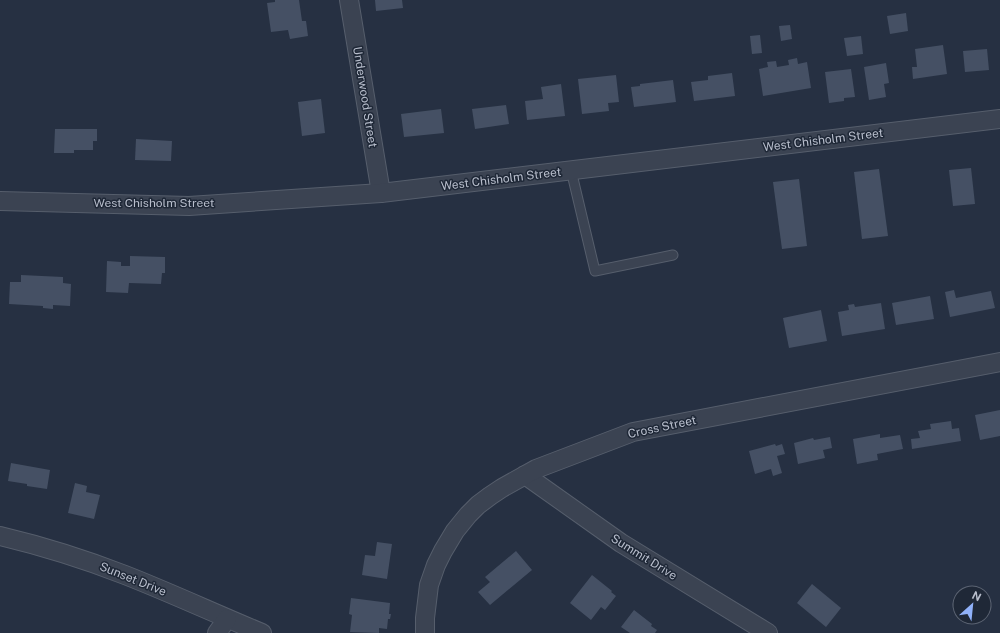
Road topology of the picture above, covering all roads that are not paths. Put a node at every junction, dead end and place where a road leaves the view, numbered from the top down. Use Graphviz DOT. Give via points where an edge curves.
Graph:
graph roads {
  1 [pos="349,0"];
  2 [pos="1000,119"];
  3 [pos="571,170"];
  4 [pos="381,193"];
  5 [pos="0,201"];
  6 [pos="673,255"];
  7 [pos="1000,362"];
  8 [pos="525,475"];
  9 [pos="0,536"];
  10 [pos="222,626"];
  11 [pos="262,633"];
  12 [pos="425,633"];
  13 [pos="768,633"];
  1 -- 4 [label="street, Underwood Street"];
  2 -- 3 [label="street, West Chisholm Street"];
  3 -- 4 [label="street, West Chisholm Street"];
  3 -- 6 [label="lane" via="595,271"];
  4 -- 5 [label="street, West Chisholm Street" via="189,206"];
  7 -- 8 [label="street, Cross Street" via="633,432"];
  8 -- 12 [label="street, Cross Street" via="484,500 468,514 455,531 439,558 429,585"];
  8 -- 13 [label="street, Summit Drive" via="621,543"];
  9 -- 10 [label="street, Sunset Drive" via="30,543 124,575"];
  10 -- 11 [label="street, Sunset Drive"];
}
